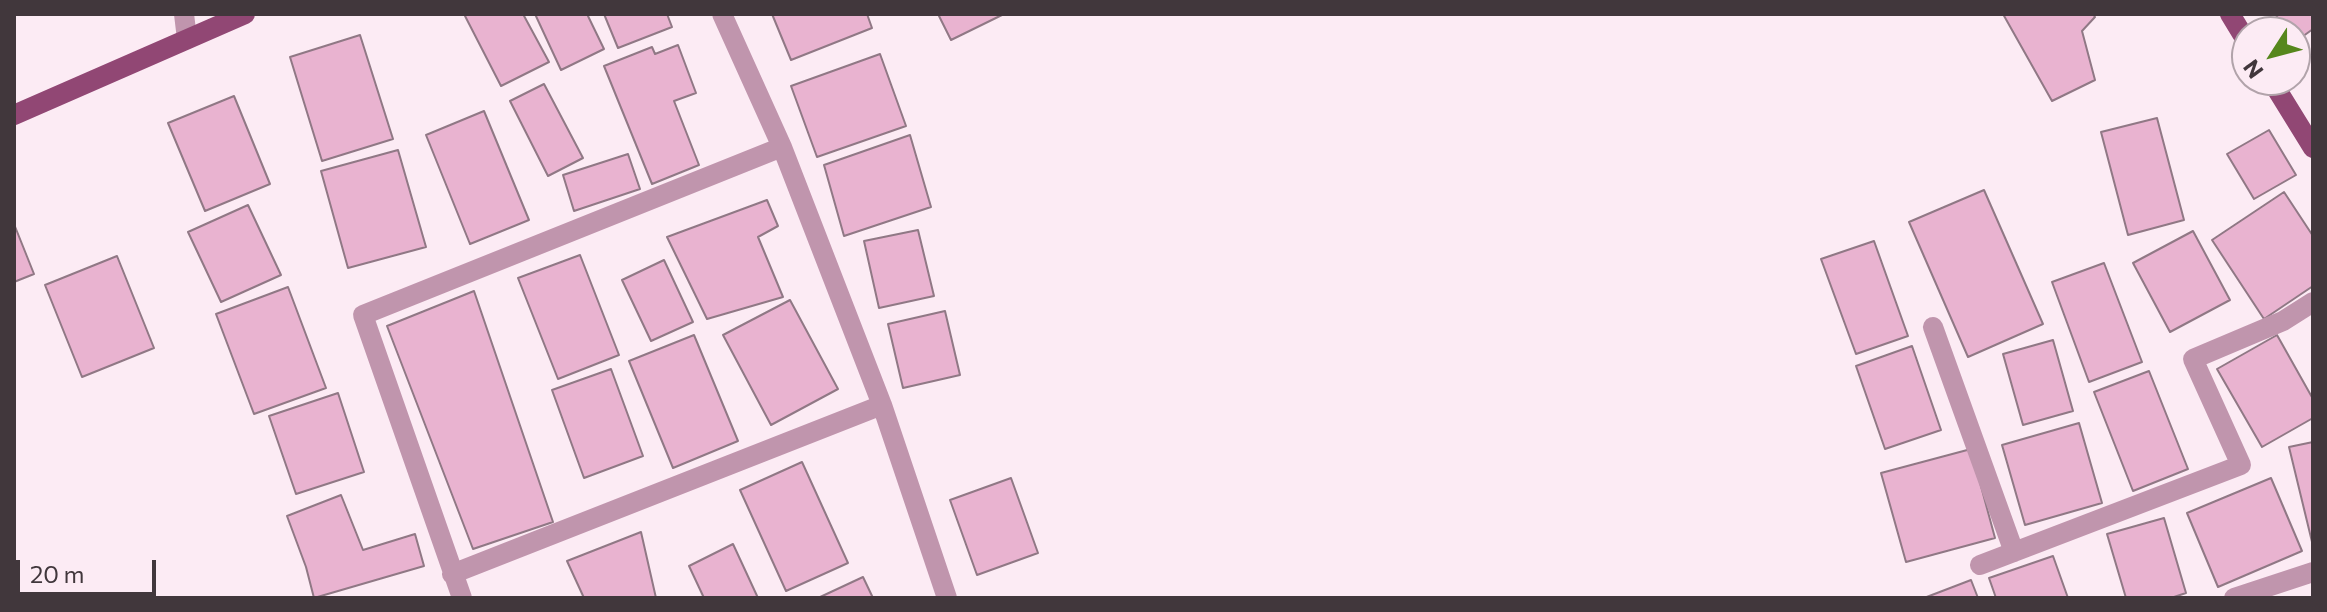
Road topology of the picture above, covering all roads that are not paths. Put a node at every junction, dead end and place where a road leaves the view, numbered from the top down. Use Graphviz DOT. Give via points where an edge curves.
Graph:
graph roads {
  1 [pos="184,14"];
  2 [pos="245,14"];
  3 [pos="722,14"];
  4 [pos="187,39"];
  5 [pos="2281,96"];
  6 [pos="14,115"];
  7 [pos="782,147"];
  8 [pos="2313,148"];
  9 [pos="2313,302"];
  10 [pos="1933,327"];
  11 [pos="882,405"];
  12 [pos="2014,552"];
  13 [pos="1980,565"];
  14 [pos="2313,572"];
  15 [pos="452,574"];
  16 [pos="462,598"];
  17 [pos="947,598"];
  18 [pos="2234,598"];
  1 -- 4 [label="street"];
  2 -- 4 [label="main road"];
  3 -- 7 [label="street"];
  4 -- 6 [label="main road"];
  5 -- 8 [label="main road"];
  7 -- 11 [label="street"];
  7 -- 15 [label="street" via="363,315"];
  9 -- 12 [label="street" via="2283,321 2193,359 2241,465"];
  10 -- 12 [label="street"];
  11 -- 15 [label="street"];
  11 -- 17 [label="street"];
  12 -- 13 [label="street"];
  14 -- 18 [label="street"];
  15 -- 16 [label="street"];
}
